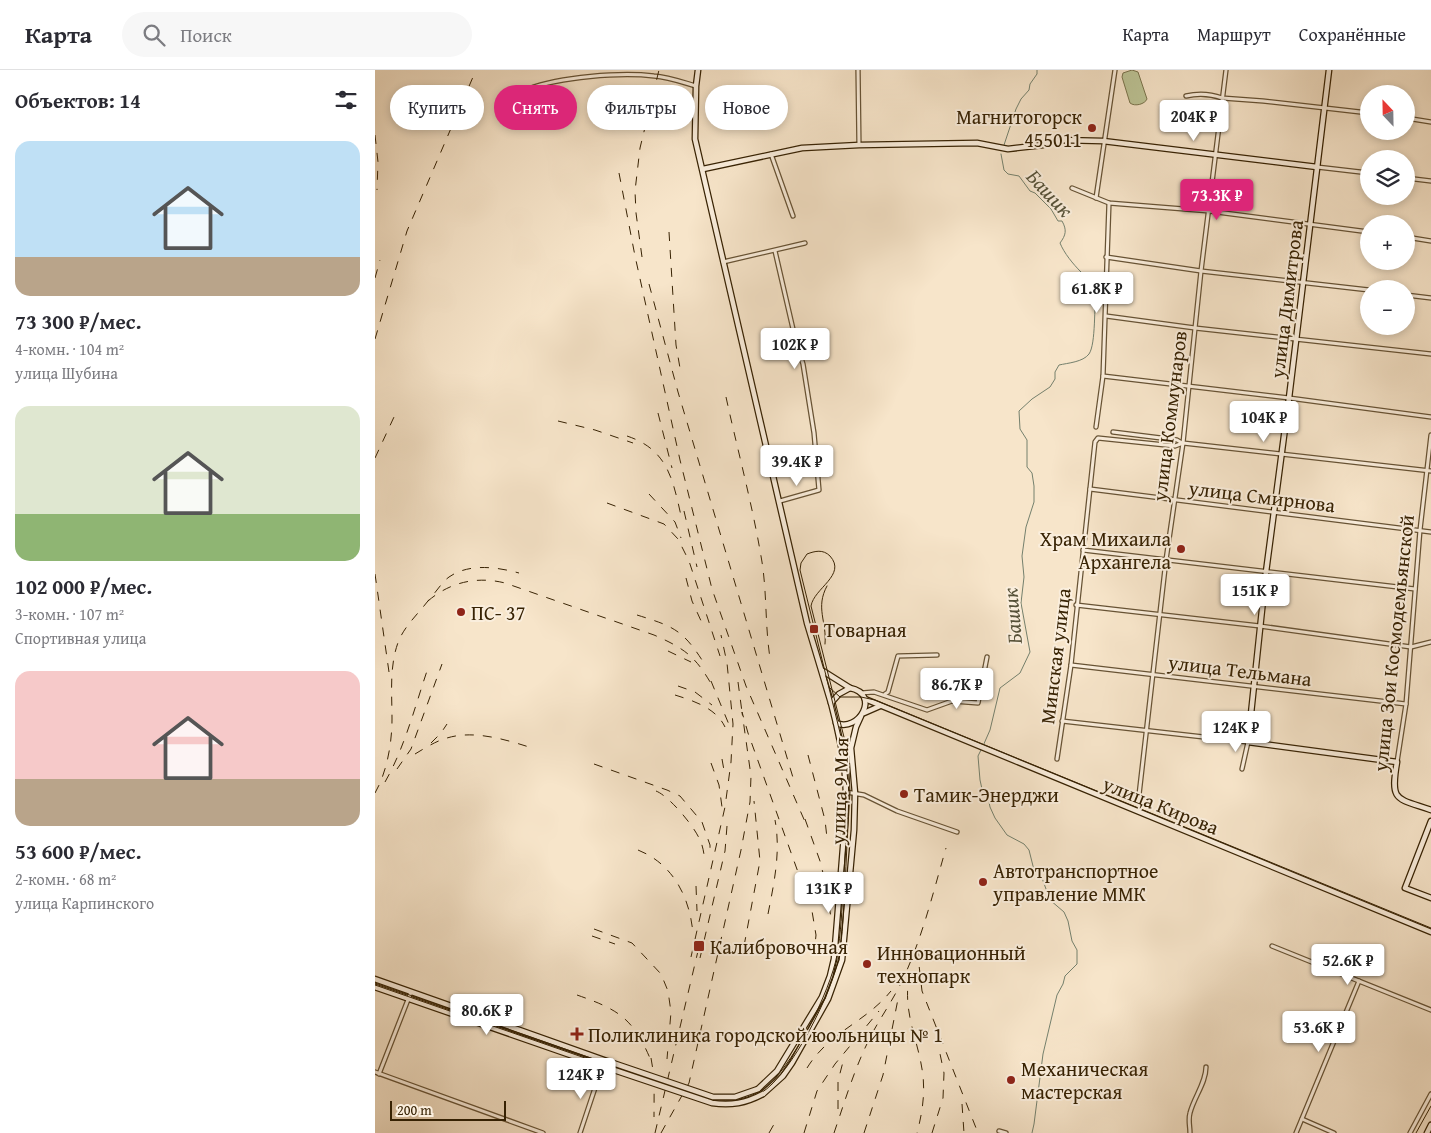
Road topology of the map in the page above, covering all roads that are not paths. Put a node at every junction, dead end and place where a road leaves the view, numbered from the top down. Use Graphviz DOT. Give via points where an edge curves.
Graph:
graph roads {
  1 [pos="698,70"];
  2 [pos="858,70"];
  3 [pos="1115,70"];
  4 [pos="1226,70"];
  5 [pos="1329,70"];
  6 [pos="547,85"];
  7 [pos="696,86"];
  8 [pos="1186,96"];
  9 [pos="1222,98"];
  10 [pos="1325,108"];
  11 [pos="1360,113"];
  12 [pos="1415,119"];
  13 [pos="1431,122"];
  14 [pos="1103,141"];
  15 [pos="859,145"];
  16 [pos="770,154"];
  17 [pos="1216,154"];
  18 [pos="1317,167"];
  19 [pos="703,169"];
  20 [pos="1360,172"];
  21 [pos="1415,179"];
  22 [pos="1431,181"];
  23 [pos="1072,188"];
  24 [pos="1096,198"];
  25 [pos="1109,203"];
  26 [pos="1209,211"];
  27 [pos="793,216"];
  28 [pos="1310,224"];
  29 [pos="1360,231"];
  30 [pos="1415,238"];
  31 [pos="1431,241"];
  32 [pos="805,243"];
  33 [pos="775,251"];
  34 [pos="1106,257"];
  35 [pos="722,262"];
  36 [pos="1201,272"];
  37 [pos="1303,282"];
  38 [pos="1360,289"];
  39 [pos="1415,296"];
  40 [pos="1431,298"];
  41 [pos="1106,316"];
  42 [pos="1195,328"];
  43 [pos="1295,340"];
  44 [pos="1431,354"];
  45 [pos="1103,376"];
  46 [pos="1189,386"];
  47 [pos="1289,398"];
  48 [pos="1431,417"];
  49 [pos="1096,427"];
  50 [pos="1113,432"];
  51 [pos="1125,434"];
  52 [pos="1431,435"];
  53 [pos="1124,440"];
  54 [pos="1183,443"];
  55 [pos="1281,454"];
  56 [pos="1429,471"];
  57 [pos="1090,489"];
  58 [pos="780,501"];
  59 [pos="1174,501"];
  60 [pos="1274,513"];
  61 [pos="1420,530"];
  62 [pos="1431,532"];
  63 [pos="1083,550"];
  64 [pos="1166,560"];
  65 [pos="1266,572"];
  66 [pos="1415,590"];
  67 [pos="1076,605"];
  68 [pos="1160,614"];
  69 [pos="1260,626"];
  70 [pos="1431,642"];
  71 [pos="1411,646"];
  72 [pos="937,656"];
  73 [pos="987,657"];
  74 [pos="1071,665"];
  75 [pos="823,671"];
  76 [pos="1153,675"];
  77 [pos="1254,687"];
  78 [pos="850,688"];
  79 [pos="861,693"];
  80 [pos="885,694"];
  81 [pos="865,699"];
  82 [pos="831,703"];
  83 [pos="1406,704"];
  84 [pos="880,706"];
  85 [pos="862,714"];
  86 [pos="1062,721"];
  87 [pos="836,723"];
  88 [pos="1147,730"];
  89 [pos="1248,742"];
  90 [pos="1057,759"];
  91 [pos="1397,762"];
  92 [pos="1242,769"];
  93 [pos="846,792"];
  94 [pos="855,793"];
  95 [pos="1139,795"];
  96 [pos="1431,810"];
  97 [pos="1431,821"];
  98 [pos="957,832"];
  99 [pos="1431,898"];
  100 [pos="1431,932"];
  101 [pos="1272,946"];
  102 [pos="375,979"];
  103 [pos="1359,981"];
  104 [pos="375,987"];
  105 [pos="411,992"];
  106 [pos="409,998"];
  107 [pos="1431,1010"];
  108 [pos="1206,1067"];
  109 [pos="375,1072"];
  110 [pos="600,1073"];
  111 [pos="379,1074"];
  112 [pos="1431,1094"];
  113 [pos="1302,1119"];
  114 [pos="1431,1126"];
  115 [pos="999,1131"];
  116 [pos="543,1133"];
  117 [pos="580,1133"];
  118 [pos="1006,1133"];
  119 [pos="1190,1133"];
  120 [pos="1296,1133"];
  121 [pos="1334,1133"];
  122 [pos="1410,1133"];
  123 [pos="1427,1133"];
  1 -- 7 [label="main road"];
  2 -- 15 [label="street"];
  3 -- 14 [label="street"];
  4 -- 9 [label="street, улица Коммунаров"];
  5 -- 10 [label="main road, улица Димитрова"];
  6 -- 7 [label="street" via="581,78 624,75 657,76"];
  7 -- 19 [label="main road" via="695,139"];
  8 -- 9 [label="street"];
  9 -- 10 [label="street"];
  9 -- 17 [label="street, улица Коммунаров"];
  10 -- 11 [label="street"];
  10 -- 18 [label="main road, улица Димитрова"];
  12 -- 13 [label="street"];
  14 -- 15 [label="main road" via="1060,140 1008,148 977,143"];
  14 -- 17 [label="main road"];
  14 -- 24 [label="street"];
  15 -- 16 [label="main road" via="793,149"];
  16 -- 19 [label="main road"];
  16 -- 27 [label="street"];
  17 -- 18 [label="main road"];
  17 -- 26 [label="street, улица Коммунаров"];
  18 -- 20 [label="street"];
  18 -- 28 [label="main road, улица Димитрова"];
  19 -- 35 [label="main road"];
  21 -- 22 [label="street"];
  23 -- 24 [label="street"];
  24 -- 25 [label="street"];
  25 -- 26 [label="street"];
  25 -- 34 [label="street"];
  26 -- 28 [label="street"];
  26 -- 36 [label="street, улица Коммунаров"];
  28 -- 29 [label="street"];
  28 -- 37 [label="main road, улица Димитрова"];
  30 -- 31 [label="street"];
  32 -- 33 [label="street"];
  33 -- 35 [label="street"];
  33 -- 58 [label="street" via="803,364 819,490"];
  34 -- 36 [label="street"];
  34 -- 41 [label="street"];
  35 -- 58 [label="main road"];
  36 -- 37 [label="street"];
  36 -- 42 [label="street, улица Коммунаров"];
  37 -- 38 [label="street"];
  37 -- 43 [label="main road, улица Димитрова"];
  39 -- 40 [label="street"];
  41 -- 42 [label="street"];
  41 -- 45 [label="street"];
  42 -- 43 [label="street"];
  42 -- 46 [label="street, улица Коммунаров"];
  43 -- 44 [label="street"];
  43 -- 47 [label="main road, улица Димитрова"];
  45 -- 46 [label="street"];
  45 -- 49 [label="street"];
  46 -- 47 [label="street"];
  46 -- 54 [label="street, улица Коммунаров"];
  47 -- 48 [label="street"];
  47 -- 55 [label="main road, улица Димитрова"];
  50 -- 51 [label="street"];
  51 -- 53 [label="street"];
  51 -- 54 [label="street"];
  52 -- 56 [label="street, улица Зои Космодемьянской"];
  53 -- 54 [label="street" via="1175,446"];
  53 -- 57 [label="street, Минская улица" via="1098,438 1095,442"];
  54 -- 55 [label="street"];
  54 -- 59 [label="street, улица Коммунаров"];
  55 -- 56 [label="street"];
  55 -- 60 [label="main road, улица Димитрова"];
  56 -- 61 [label="street, улица Зои Космодемьянской"];
  57 -- 59 [label="street, улица Смирнова"];
  57 -- 63 [label="street, Минская улица"];
  58 -- 75 [label="main road" via="807,622"];
  59 -- 60 [label="street, улица Смирнова"];
  59 -- 64 [label="street, улица Коммунаров"];
  60 -- 61 [label="street, улица Смирнова"];
  60 -- 65 [label="main road, улица Димитрова"];
  61 -- 62 [label="street, улица Смирнова"];
  61 -- 66 [label="street, улица Зои Космодемьянской"];
  63 -- 64 [label="street"];
  63 -- 67 [label="street, Минская улица"];
  64 -- 65 [label="street"];
  64 -- 68 [label="street, улица Коммунаров"];
  65 -- 66 [label="street"];
  65 -- 69 [label="main road, улица Димитрова"];
  66 -- 71 [label="street, улица Зои Космодемьянской"];
  67 -- 68 [label="street"];
  67 -- 74 [label="street, Минская улица"];
  68 -- 69 [label="street"];
  68 -- 76 [label="street, улица Коммунаров"];
  69 -- 71 [label="street"];
  69 -- 77 [label="main road, улица Димитрова"];
  70 -- 71 [label="street"];
  71 -- 83 [label="street, улица Зои Космодемьянской"];
  72 -- 80 [label="street" via="898,656"];
  73 -- 80 [label="street" via="978,703 952,701 927,710"];
  74 -- 76 [label="street, улица Тельмана"];
  74 -- 86 [label="street, Минская улица"];
  75 -- 78 [label="main road"];
  75 -- 82 [label="main road"];
  76 -- 77 [label="street, улица Тельмана"];
  76 -- 88 [label="street, улица Коммунаров"];
  77 -- 83 [label="street, улица Тельмана"];
  77 -- 89 [label="main road, улица Димитрова"];
  78 -- 79 [label="main road"];
  78 -- 82 [label="main road" via="837,695"];
  79 -- 80 [label="street"];
  79 -- 81 [label="main road"];
  81 -- 84 [label="main road, улица Кирова"];
  81 -- 85 [label="main road"];
  82 -- 87 [label="main road"];
  83 -- 91 [label="street, улица Зои Космодемьянской"];
  84 -- 85 [label="main road"];
  84 -- 100 [label="main road, улица Кирова"];
  85 -- 87 [label="main road" via="847,724"];
  85 -- 94 [label="main road, улица 9 Мая" via="851,748"];
  86 -- 88 [label="street"];
  86 -- 90 [label="street, Минская улица"];
  87 -- 93 [label="main road, улица 9 Мая" via="844,760"];
  88 -- 89 [label="street"];
  88 -- 95 [label="street, улица Коммунаров"];
  89 -- 91 [label="main road"];
  89 -- 92 [label="street, улица Димитрова"];
  91 -- 96 [label="main road, улица Зои Космодемьянской" via="1393,785 1396,795 1403,801"];
  93 -- 94 [label="street"];
  93 -- 105 [label="main road, улица 9 Мая, bridge" via="836,942 830,976 822,997 777,1071 758,1089 735,1097 713,1097"];
  94 -- 98 [label="street"];
  94 -- 106 [label="main road, улица 9 Мая, bridge" via="844,942 837,978 792,1063 763,1094 736,1104 712,1104"];
  97 -- 99 [label="main road" via="1405,888"];
  101 -- 103 [label="street"];
  102 -- 105 [label="main road, улица 9 Мая"];
  103 -- 107 [label="street"];
  103 -- 113 [label="street"];
  104 -- 106 [label="main road, улица 9 Мая"];
  105 -- 106 [label="street"];
  106 -- 111 [label="street"];
  108 -- 119 [label="street" via="1191,1110"];
  109 -- 111 [label="street"];
  110 -- 117 [label="street"];
  111 -- 116 [label="street"];
  112 -- 122 [label="street"];
  113 -- 120 [label="street"];
  113 -- 121 [label="street"];
  114 -- 123 [label="main road"];
  115 -- 118 [label="street"];
}
